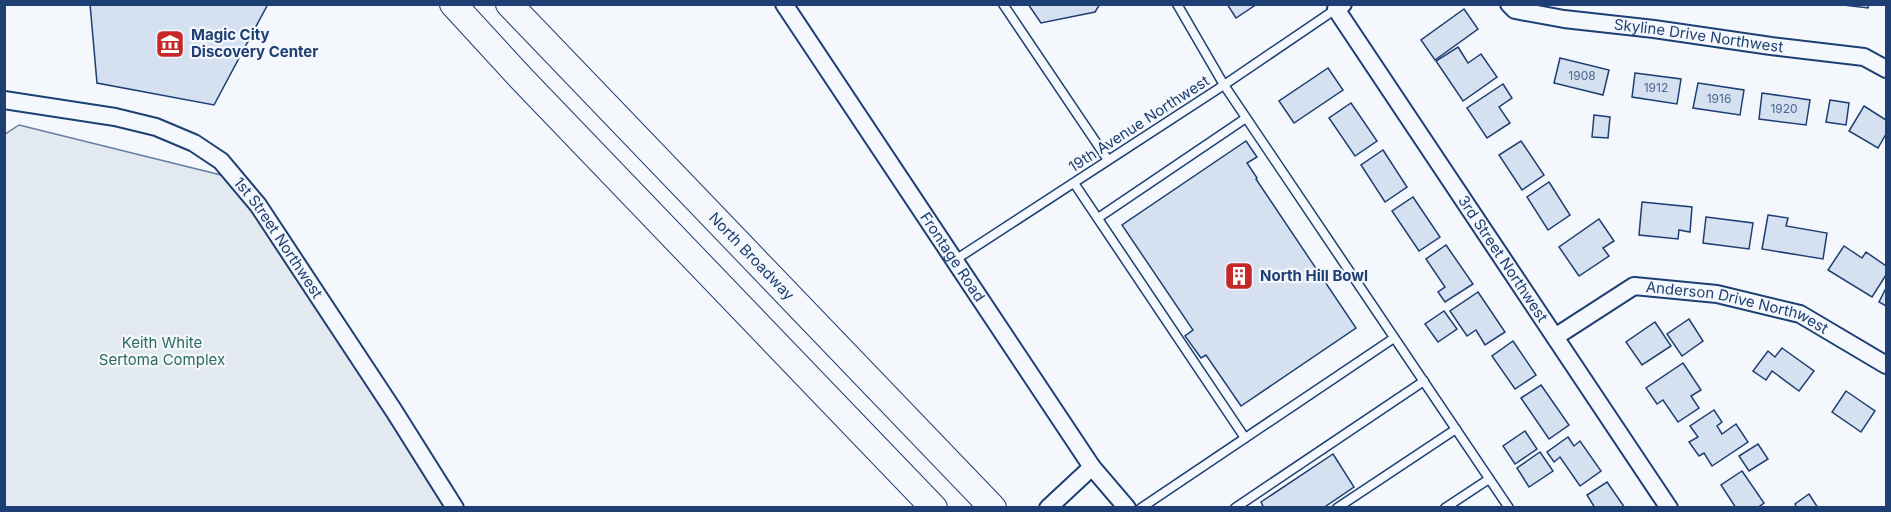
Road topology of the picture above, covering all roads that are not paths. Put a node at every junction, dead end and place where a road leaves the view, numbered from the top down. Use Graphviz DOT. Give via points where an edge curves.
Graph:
graph roads {
  1 [pos="453,4"];
  2 [pos="510,4"];
  3 [pos="784,4"];
  4 [pos="1003,4"];
  5 [pos="1177,4"];
  6 [pos="1509,4"];
  7 [pos="1337,6"];
  8 [pos="1887,69"];
  9 [pos="1224,85"];
  10 [pos="4,99"];
  11 [pos="1246,118"];
  12 [pos="1108,160"];
  13 [pos="1074,183"];
  14 [pos="1098,218"];
  15 [pos="955,260"];
  16 [pos="1555,337"];
  17 [pos="1394,338"];
  18 [pos="1887,365"];
  19 [pos="1424,381"];
  20 [pos="1455,429"];
  21 [pos="1245,438"];
  22 [pos="1092,467"];
  23 [pos="1489,478"];
  24 [pos="455,507"];
  25 [pos="934,507"];
  26 [pos="993,507"];
  27 [pos="1048,507"];
  28 [pos="1127,507"];
  29 [pos="1141,507"];
  30 [pos="1235,507"];
  31 [pos="1337,507"];
  32 [pos="1445,507"];
  33 [pos="1509,507"];
  34 [pos="1669,507"];
  1 -- 25 [label="main road"];
  2 -- 26 [label="main road, North Broadway"];
  3 -- 15 [label="street, Frontage Road"];
  4 -- 12 [label="lane"];
  5 -- 9 [label="lane"];
  6 -- 8 [label="street, Skyline Drive Northwest" via="1515,10 1564,19 1864,57"];
  7 -- 9 [label="lane, 19th Avenue Northwest"];
  7 -- 16 [label="street, 3rd Street Northwest"];
  9 -- 11 [label="lane"];
  9 -- 12 [label="lane, 19th Avenue Northwest"];
  10 -- 24 [label="street, 1st Street Northwest" via="156,127 194,143 221,161 258,206"];
  11 -- 14 [label="lane"];
  11 -- 17 [label="lane"];
  12 -- 13 [label="lane, 19th Avenue Northwest"];
  13 -- 14 [label="lane"];
  13 -- 15 [label="lane, 19th Avenue Northwest"];
  14 -- 21 [label="lane"];
  15 -- 22 [label="street, Frontage Road"];
  16 -- 18 [label="street, Anderson Drive Northwest" via="1634,286 1717,294 1800,314"];
  16 -- 34 [label="street, 3rd Street Northwest"];
  17 -- 19 [label="lane"];
  17 -- 21 [label="lane"];
  19 -- 20 [label="lane"];
  19 -- 30 [label="lane"];
  20 -- 23 [label="lane"];
  20 -- 31 [label="lane"];
  21 -- 29 [label="lane"];
  22 -- 27 [label="street"];
  22 -- 28 [label="street, Frontage Road"];
  23 -- 32 [label="lane"];
  23 -- 33 [label="lane"];
}
